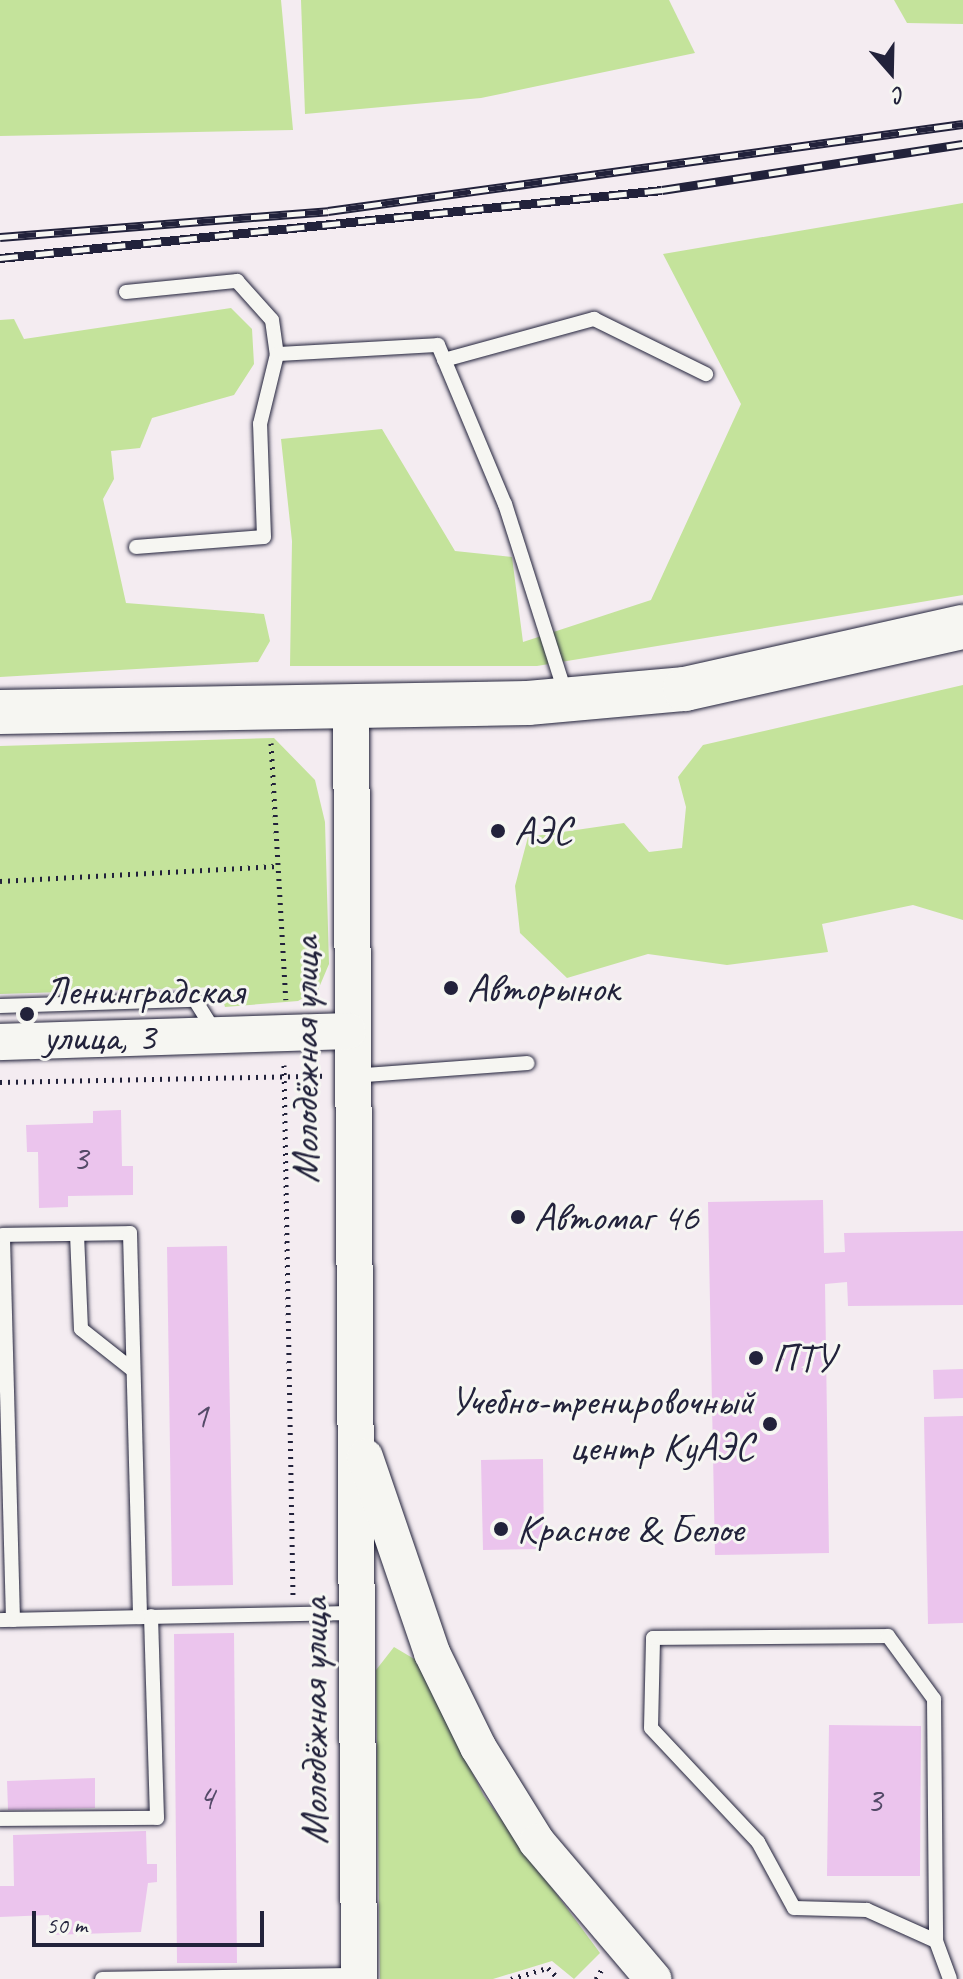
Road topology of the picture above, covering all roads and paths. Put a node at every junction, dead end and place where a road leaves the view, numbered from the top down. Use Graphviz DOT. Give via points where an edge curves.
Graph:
graph roads {
  1 [pos="126,292"];
  2 [pos="277,354"];
  3 [pos="444,360"];
  4 [pos="706,374"];
  5 [pos="136,547"];
  6 [pos="963,627"];
  7 [pos="567,699"];
  8 [pos="351,707"];
  9 [pos="269,708"];
  10 [pos="0,712"];
  11 [pos="278,866"];
  12 [pos="0,881"];
  13 [pos="0,1006"];
  14 [pos="348,1031"];
  15 [pos="289,1033"];
  16 [pos="216,1035"];
  17 [pos="0,1042"];
  18 [pos="528,1063"];
  19 [pos="348,1076"];
  20 [pos="284,1077"];
  21 [pos="0,1082"];
  22 [pos="77,1234"];
  23 [pos="133,1370"];
  24 [pos="352,1414"];
  25 [pos="293,1612"];
  26 [pos="358,1613"];
  27 [pos="145,1617"];
  28 [pos="7,1620"];
  29 [pos="0,1819"];
  30 [pos="936,1941"];
  31 [pos="359,1977"];
  32 [pos="102,1979"];
  33 [pos="511,1979"];
  34 [pos="559,1979"];
  35 [pos="653,1979"];
  36 [pos="950,1979"];
  1 -- 2 [label="lane" via="237,281 272,320"];
  2 -- 3 [label="lane" via="438,345"];
  2 -- 5 [label="lane" via="260,424 264,537"];
  3 -- 4 [label="lane" via="594,319"];
  3 -- 7 [label="lane" via="505,504"];
  6 -- 7 [label="main road" via="685,689"];
  7 -- 8 [label="main road"];
  8 -- 9 [label="main road"];
  8 -- 14 [label="street, Молодёжная улица"];
  9 -- 10 [label="main road"];
  9 -- 11 [label="path"];
  11 -- 12 [label="path"];
  11 -- 15 [label="path"];
  13 -- 16 [label="lane" via="195,1000"];
  14 -- 15 [label="street"];
  14 -- 19 [label="street, Молодёжная улица"];
  15 -- 16 [label="street"];
  15 -- 20 [label="path"];
  16 -- 17 [label="street"];
  18 -- 19 [label="lane"];
  19 -- 20 [label="path"];
  19 -- 24 [label="street, Молодёжная улица"];
  20 -- 21 [label="path"];
  20 -- 25 [label="path"];
  22 -- 23 [label="lane" via="81,1329"];
  22 -- 23 [label="lane" via="130,1233"];
  22 -- 28 [label="lane" via="3,1235"];
  23 -- 27 [label="lane"];
  24 -- 26 [label="street, Молодёжная улица"];
  24 -- 35 [label="street, Молодёжная улица" via="432,1653 478,1747 537,1842"];
  25 -- 26 [label="lane"];
  25 -- 27 [label="lane"];
  26 -- 31 [label="street, Молодёжная улица"];
  27 -- 28 [label="lane"];
  27 -- 29 [label="lane" via="157,1818"];
  30 -- 30 [label="lane" via="867,1910 794,1908 758,1842 651,1728 653,1638 888,1636 934,1699"];
  30 -- 36 [label="lane"];
  31 -- 32 [label="lane"];
  33 -- 34 [label="path" via="548,1968"];
}
